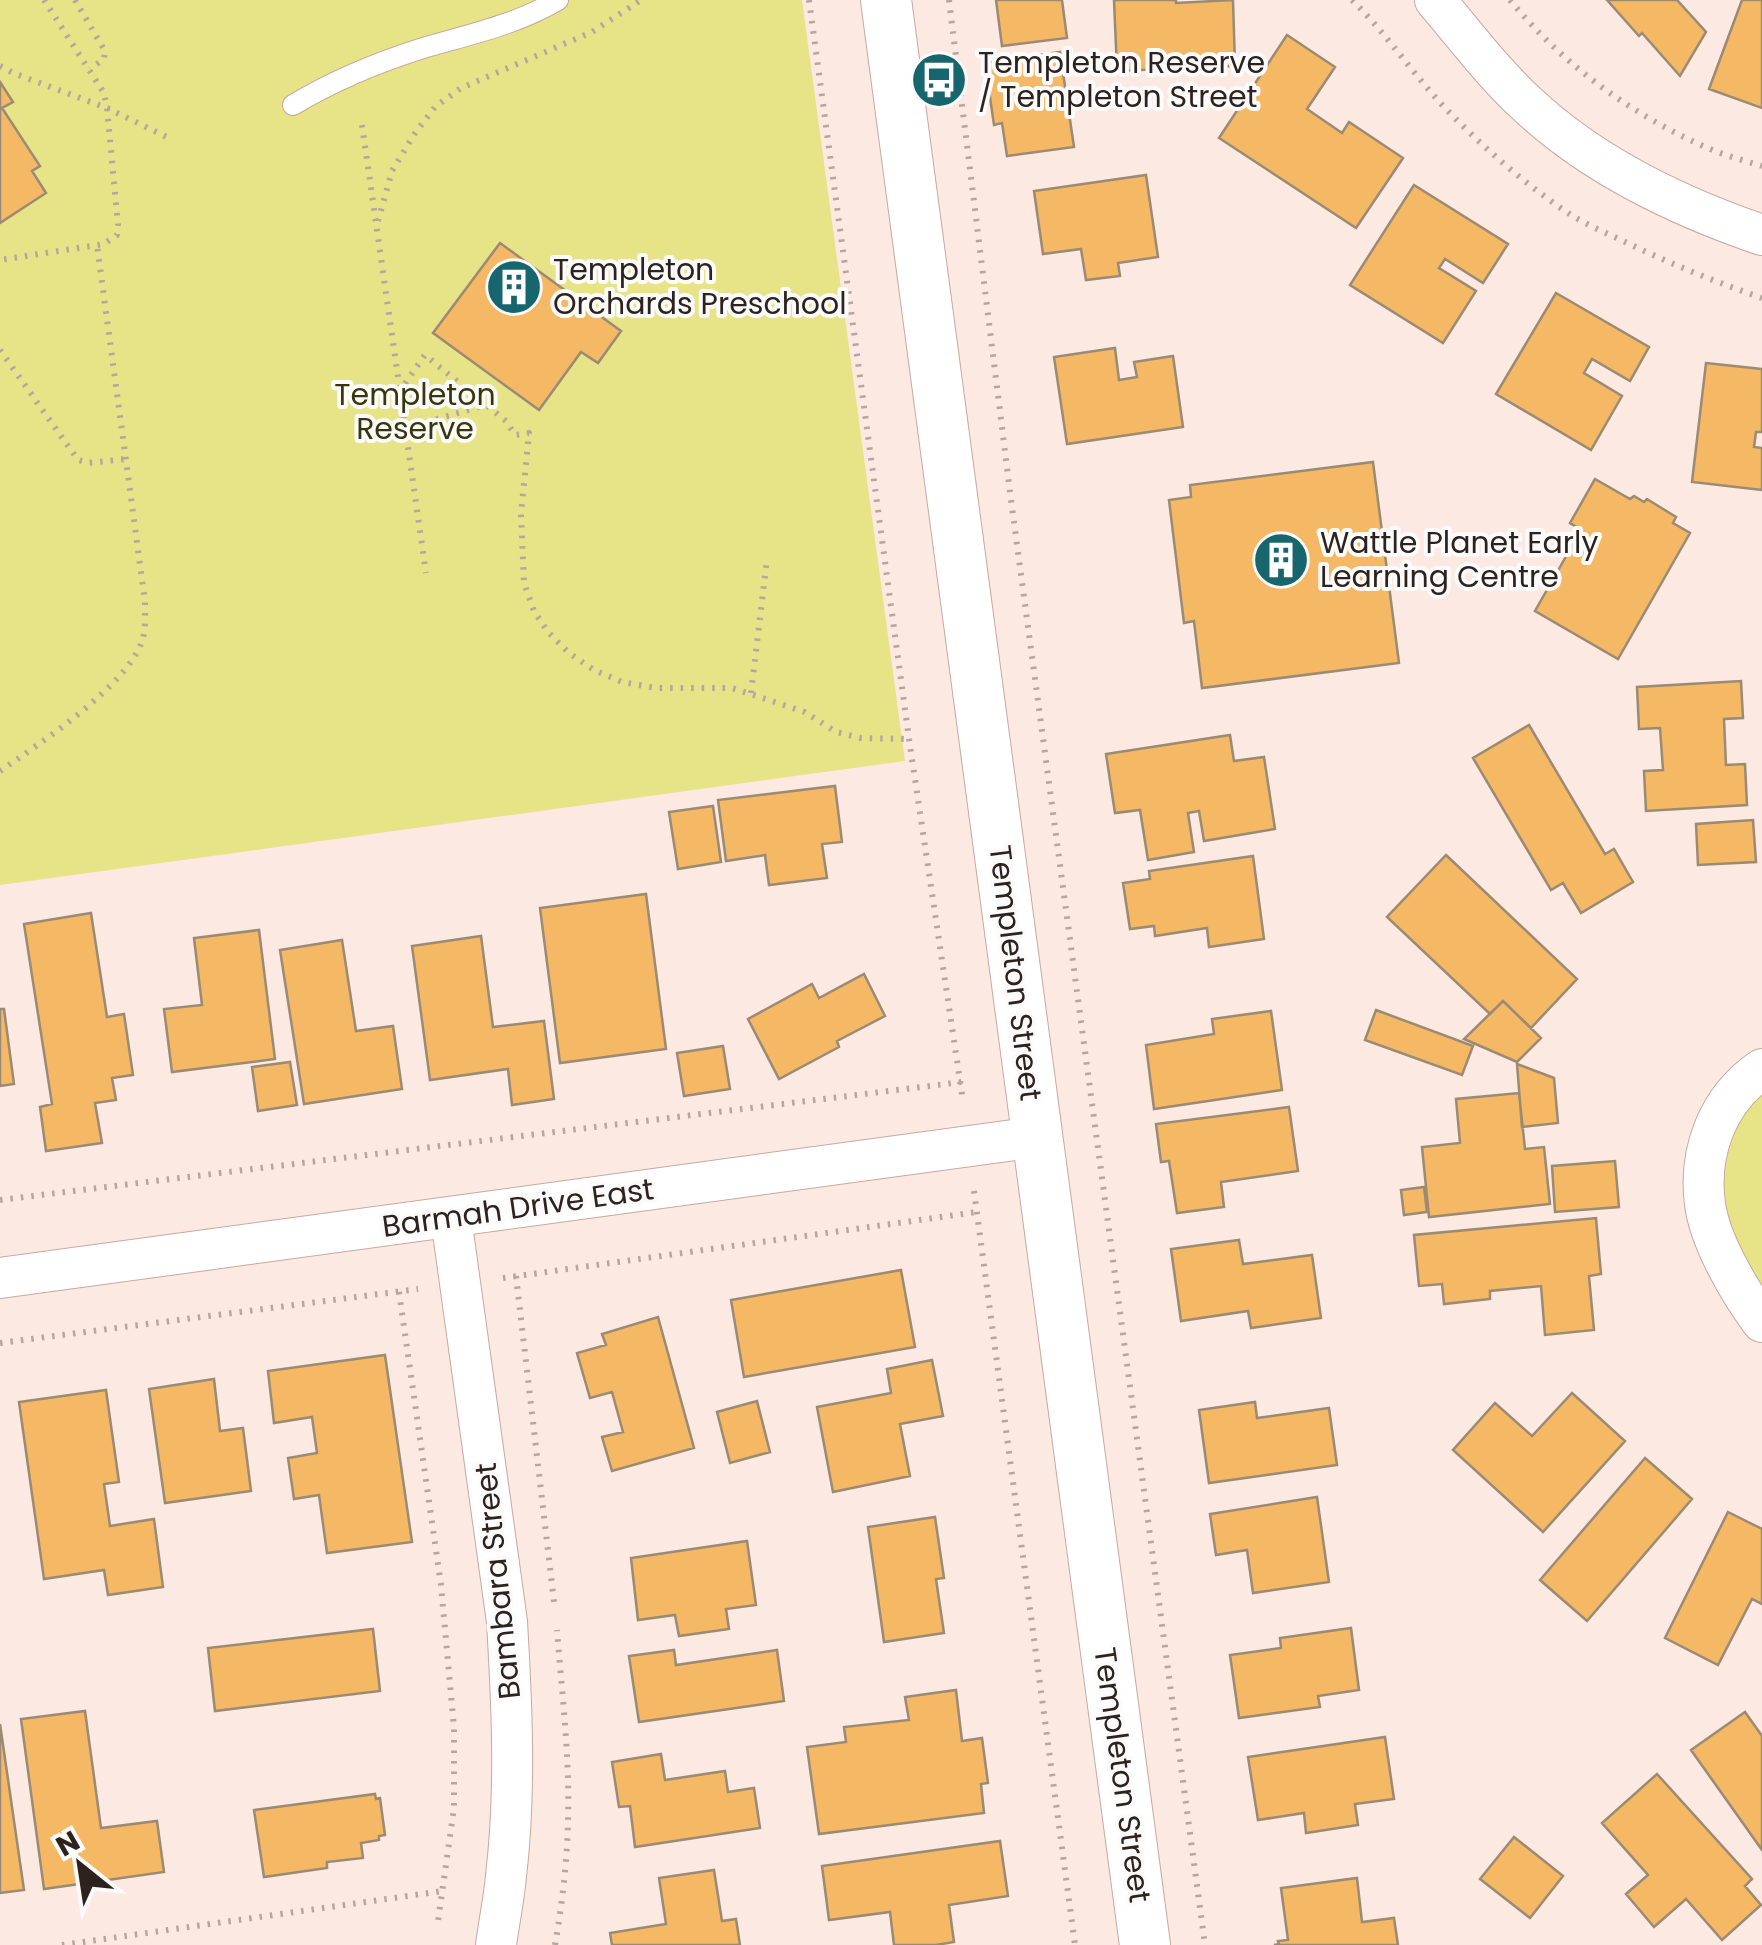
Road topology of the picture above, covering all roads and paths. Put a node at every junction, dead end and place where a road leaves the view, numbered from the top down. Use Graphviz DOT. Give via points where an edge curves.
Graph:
graph roads {
  1 [pos="44,0"];
  2 [pos="75,0"];
  3 [pos="558,0"];
  4 [pos="641,0"];
  5 [pos="809,0"];
  6 [pos="886,0"];
  7 [pos="949,0"];
  8 [pos="1435,0"];
  9 [pos="1510,0"];
  10 [pos="0,66"];
  11 [pos="90,70"];
  12 [pos="293,104"];
  13 [pos="107,108"];
  14 [pos="362,125"];
  15 [pos="173,140"];
  16 [pos="1762,166"];
  17 [pos="377,227"];
  18 [pos="1762,234"];
  19 [pos="97,245"];
  20 [pos="0,260"];
  21 [pos="0,350"];
  22 [pos="400,392"];
  23 [pos="486,405"];
  24 [pos="406,428"];
  25 [pos="126,459"];
  26 [pos="767,559"];
  27 [pos="426,573"];
  28 [pos="751,693"];
  29 [pos="909,739"];
  30 [pos="0,771"];
  31 [pos="1762,1069"];
  32 [pos="962,1082"];
  33 [pos="964,1101"];
  34 [pos="1036,1137"];
  35 [pos="974,1190"];
  36 [pos="0,1200"];
  37 [pos="977,1212"];
  38 [pos="451,1218"];
  39 [pos="0,1278"];
  40 [pos="502,1278"];
  41 [pos="419,1289"];
  42 [pos="399,1292"];
  43 [pos="1762,1322"];
  44 [pos="0,1343"];
  45 [pos="443,1891"];
  46 [pos="438,1921"];
  47 [pos="62,1945"];
  48 [pos="496,1945"];
  49 [pos="1075,1945"];
  50 [pos="1145,1945"];
  51 [pos="1205,1945"];
  1 -- 11 [label="path"];
  2 -- 11 [label="path" via="105,51"];
  3 -- 12 [label="lane" via="506,24 390,59"];
  4 -- 17 [label="path" via="592,32 461,88 435,107 392,171"];
  5 -- 29 [label="path"];
  6 -- 34 [label="street, Templeton Street"];
  7 -- 51 [label="path"];
  8 -- 18 [label="street" via="1506,83 1572,141 1702,214"];
  9 -- 16 [label="path" via="1604,90 1710,148"];
  10 -- 13 [label="path"];
  11 -- 13 [label="path"];
  13 -- 15 [label="path"];
  13 -- 19 [label="path" via="118,224 112,241"];
  14 -- 17 [label="path"];
  17 -- 22 [label="path"];
  19 -- 20 [label="path"];
  19 -- 25 [label="path"];
  21 -- 25 [label="path" via="78,460"];
  22 -- 23 [label="path" via="425,356"];
  22 -- 24 [label="path"];
  23 -- 24 [label="path"];
  23 -- 28 [label="path" via="514,435 530,433 521,514 524,584 548,632 594,670 622,682"];
  24 -- 27 [label="path"];
  25 -- 30 [label="path" via="144,639 106,689"];
  26 -- 28 [label="path"];
  28 -- 29 [label="path" via="805,712 836,732"];
  29 -- 32 [label="path"];
  31 -- 43 [label="street" via="1724,1107 1704,1166 1705,1206 1720,1253"];
  32 -- 33 [label="path"];
  32 -- 36 [label="path"];
  34 -- 38 [label="street, Barmah Drive East"];
  34 -- 50 [label="street, Templeton Street"];
  35 -- 37 [label="path"];
  37 -- 40 [label="path"];
  37 -- 49 [label="path"];
  38 -- 39 [label="street, Barmah Drive East"];
  38 -- 48 [label="street, Bambara Street" via="511,1686 511,1812"];
  41 -- 42 [label="path"];
  42 -- 44 [label="path"];
  42 -- 45 [label="path" via="452,1710 454,1808"];
  45 -- 46 [label="path"];
  45 -- 47 [label="path"];
}
